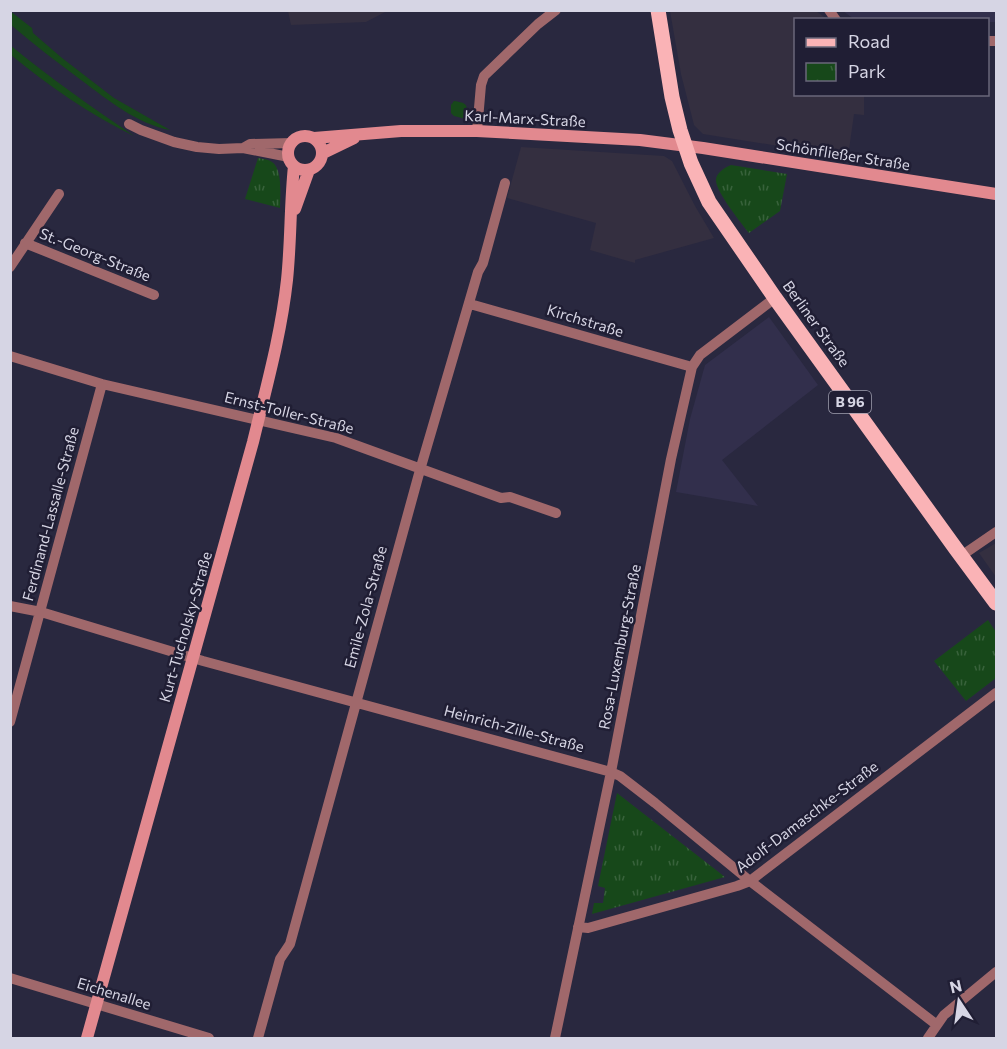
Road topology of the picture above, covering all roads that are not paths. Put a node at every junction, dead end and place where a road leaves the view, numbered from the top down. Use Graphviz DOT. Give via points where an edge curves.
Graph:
graph roads {
  1 [pos="556,10"];
  2 [pos="658,10"];
  3 [pos="129,124"];
  4 [pos="477,130"];
  5 [pos="363,134"];
  6 [pos="314,138"];
  7 [pos="292,142"];
  8 [pos="685,145"];
  9 [pos="243,148"];
  10 [pos="323,153"];
  11 [pos="292,162"];
  12 [pos="309,170"];
  13 [pos="505,183"];
  14 [pos="59,194"];
  15 [pos="996,194"];
  16 [pos="291,218"];
  17 [pos="26,243"];
  18 [pos="10,267"];
  19 [pos="154,295"];
  20 [pos="775,298"];
  21 [pos="470,304"];
  22 [pos="10,356"];
  23 [pos="692,367"];
  24 [pos="102,384"];
  25 [pos="258,420"];
  26 [pos="420,470"];
  27 [pos="556,513"];
  28 [pos="996,532"];
  29 [pos="961,556"];
  30 [pos="996,603"];
  31 [pos="10,606"];
  32 [pos="41,612"];
  33 [pos="193,657"];
  34 [pos="996,693"];
  35 [pos="356,702"];
  36 [pos="10,722"];
  37 [pos="610,772"];
  38 [pos="750,881"];
  39 [pos="578,927"];
  40 [pos="996,972"];
  41 [pos="10,978"];
  42 [pos="97,1004"];
  43 [pos="937,1025"];
  44 [pos="87,1038"];
  45 [pos="208,1038"];
  46 [pos="258,1038"];
  47 [pos="555,1038"];
  48 [pos="928,1038"];
  1 -- 4 [label="street" via="484,76"];
  2 -- 8 [label="main road, B 96" via="672,97"];
  3 -- 9 [label="street, Karl-Marx-Straße" via="197,147"];
  4 -- 5 [label="main road, Karl-Marx-Straße"];
  4 -- 8 [label="main road, Karl-Marx-Straße"];
  5 -- 6 [label="main road, Karl-Marx-Straße"];
  5 -- 10 [label="main road, Karl-Marx-Straße"];
  6 -- 7 [label="main road, Karl-Marx-Straße" via="299,137"];
  6 -- 10 [label="main road"];
  7 -- 9 [label="street, Karl-Marx-Straße" via="250,144"];
  7 -- 11 [label="main road"];
  8 -- 15 [label="main road, Schönfließer Straße"];
  8 -- 20 [label="main road, Berliner Straße / B 96" via="709,202"];
  9 -- 11 [label="street, Karl-Marx-Straße"];
  10 -- 12 [label="main road, Karl-Marx-Straße" via="319,164"];
  11 -- 12 [label="main road, Karl-Marx-Straße" via="299,169"];
  11 -- 16 [label="main road, Kurt-Tucholsky-Straße"];
  12 -- 16 [label="main road, Kurt-Tucholsky-Straße"];
  13 -- 21 [label="street, Emile-Zola-Straße"];
  14 -- 17 [label="street, St.-Georg-Straße"];
  16 -- 25 [label="main road, Kurt-Tucholsky-Straße" via="282,314"];
  17 -- 18 [label="street, St.-Georg-Straße"];
  17 -- 19 [label="street, St.-Georg-Straße"];
  20 -- 23 [label="street" via="700,355"];
  20 -- 29 [label="main road, Berliner Straße / B 96"];
  21 -- 23 [label="street, Kirchstraße"];
  21 -- 26 [label="street, Emile-Zola-Straße"];
  22 -- 24 [label="street, Ernst-Toller-Straße"];
  23 -- 37 [label="street, Rosa-Luxemburg-Straße"];
  24 -- 25 [label="street, Ernst-Toller-Straße"];
  24 -- 32 [label="street, Ferdinand-Lassalle-Straße"];
  25 -- 26 [label="street, Ernst-Toller-Straße" via="336,438"];
  25 -- 33 [label="main road, Kurt-Tucholsky-Straße"];
  26 -- 27 [label="street, Ernst-Toller-Straße"];
  26 -- 35 [label="street, Emile-Zola-Straße"];
  28 -- 29 [label="street"];
  29 -- 30 [label="main road, Berliner Straße / B 96"];
  31 -- 32 [label="street, Heinrich-Zille-Straße"];
  32 -- 33 [label="street, Heinrich-Zille-Straße"];
  32 -- 36 [label="street, Ferdinand-Lassalle-Straße"];
  33 -- 35 [label="street, Heinrich-Zille-Straße"];
  33 -- 42 [label="main road, Kurt-Tucholsky-Straße"];
  34 -- 38 [label="street, Adolf-Damaschke-Straße"];
  35 -- 37 [label="street, Heinrich-Zille-Straße"];
  35 -- 46 [label="street, Emile-Zola-Straße" via="290,944 280,959"];
  37 -- 38 [label="street, Heinrich-Zille-Straße" via="655,803"];
  37 -- 39 [label="street, Rosa-Luxemburg-Straße"];
  38 -- 39 [label="street, Adolf-Damaschke-Straße" via="588,928"];
  38 -- 43 [label="street, Heinrich-Zille-Straße"];
  39 -- 47 [label="street, Rosa-Luxemburg-Straße"];
  40 -- 43 [label="street"];
  41 -- 42 [label="street, Eichenallee"];
  42 -- 44 [label="main road, Kurt-Tucholsky-Straße"];
  42 -- 45 [label="street, Eichenallee"];
  43 -- 48 [label="street"];
}
